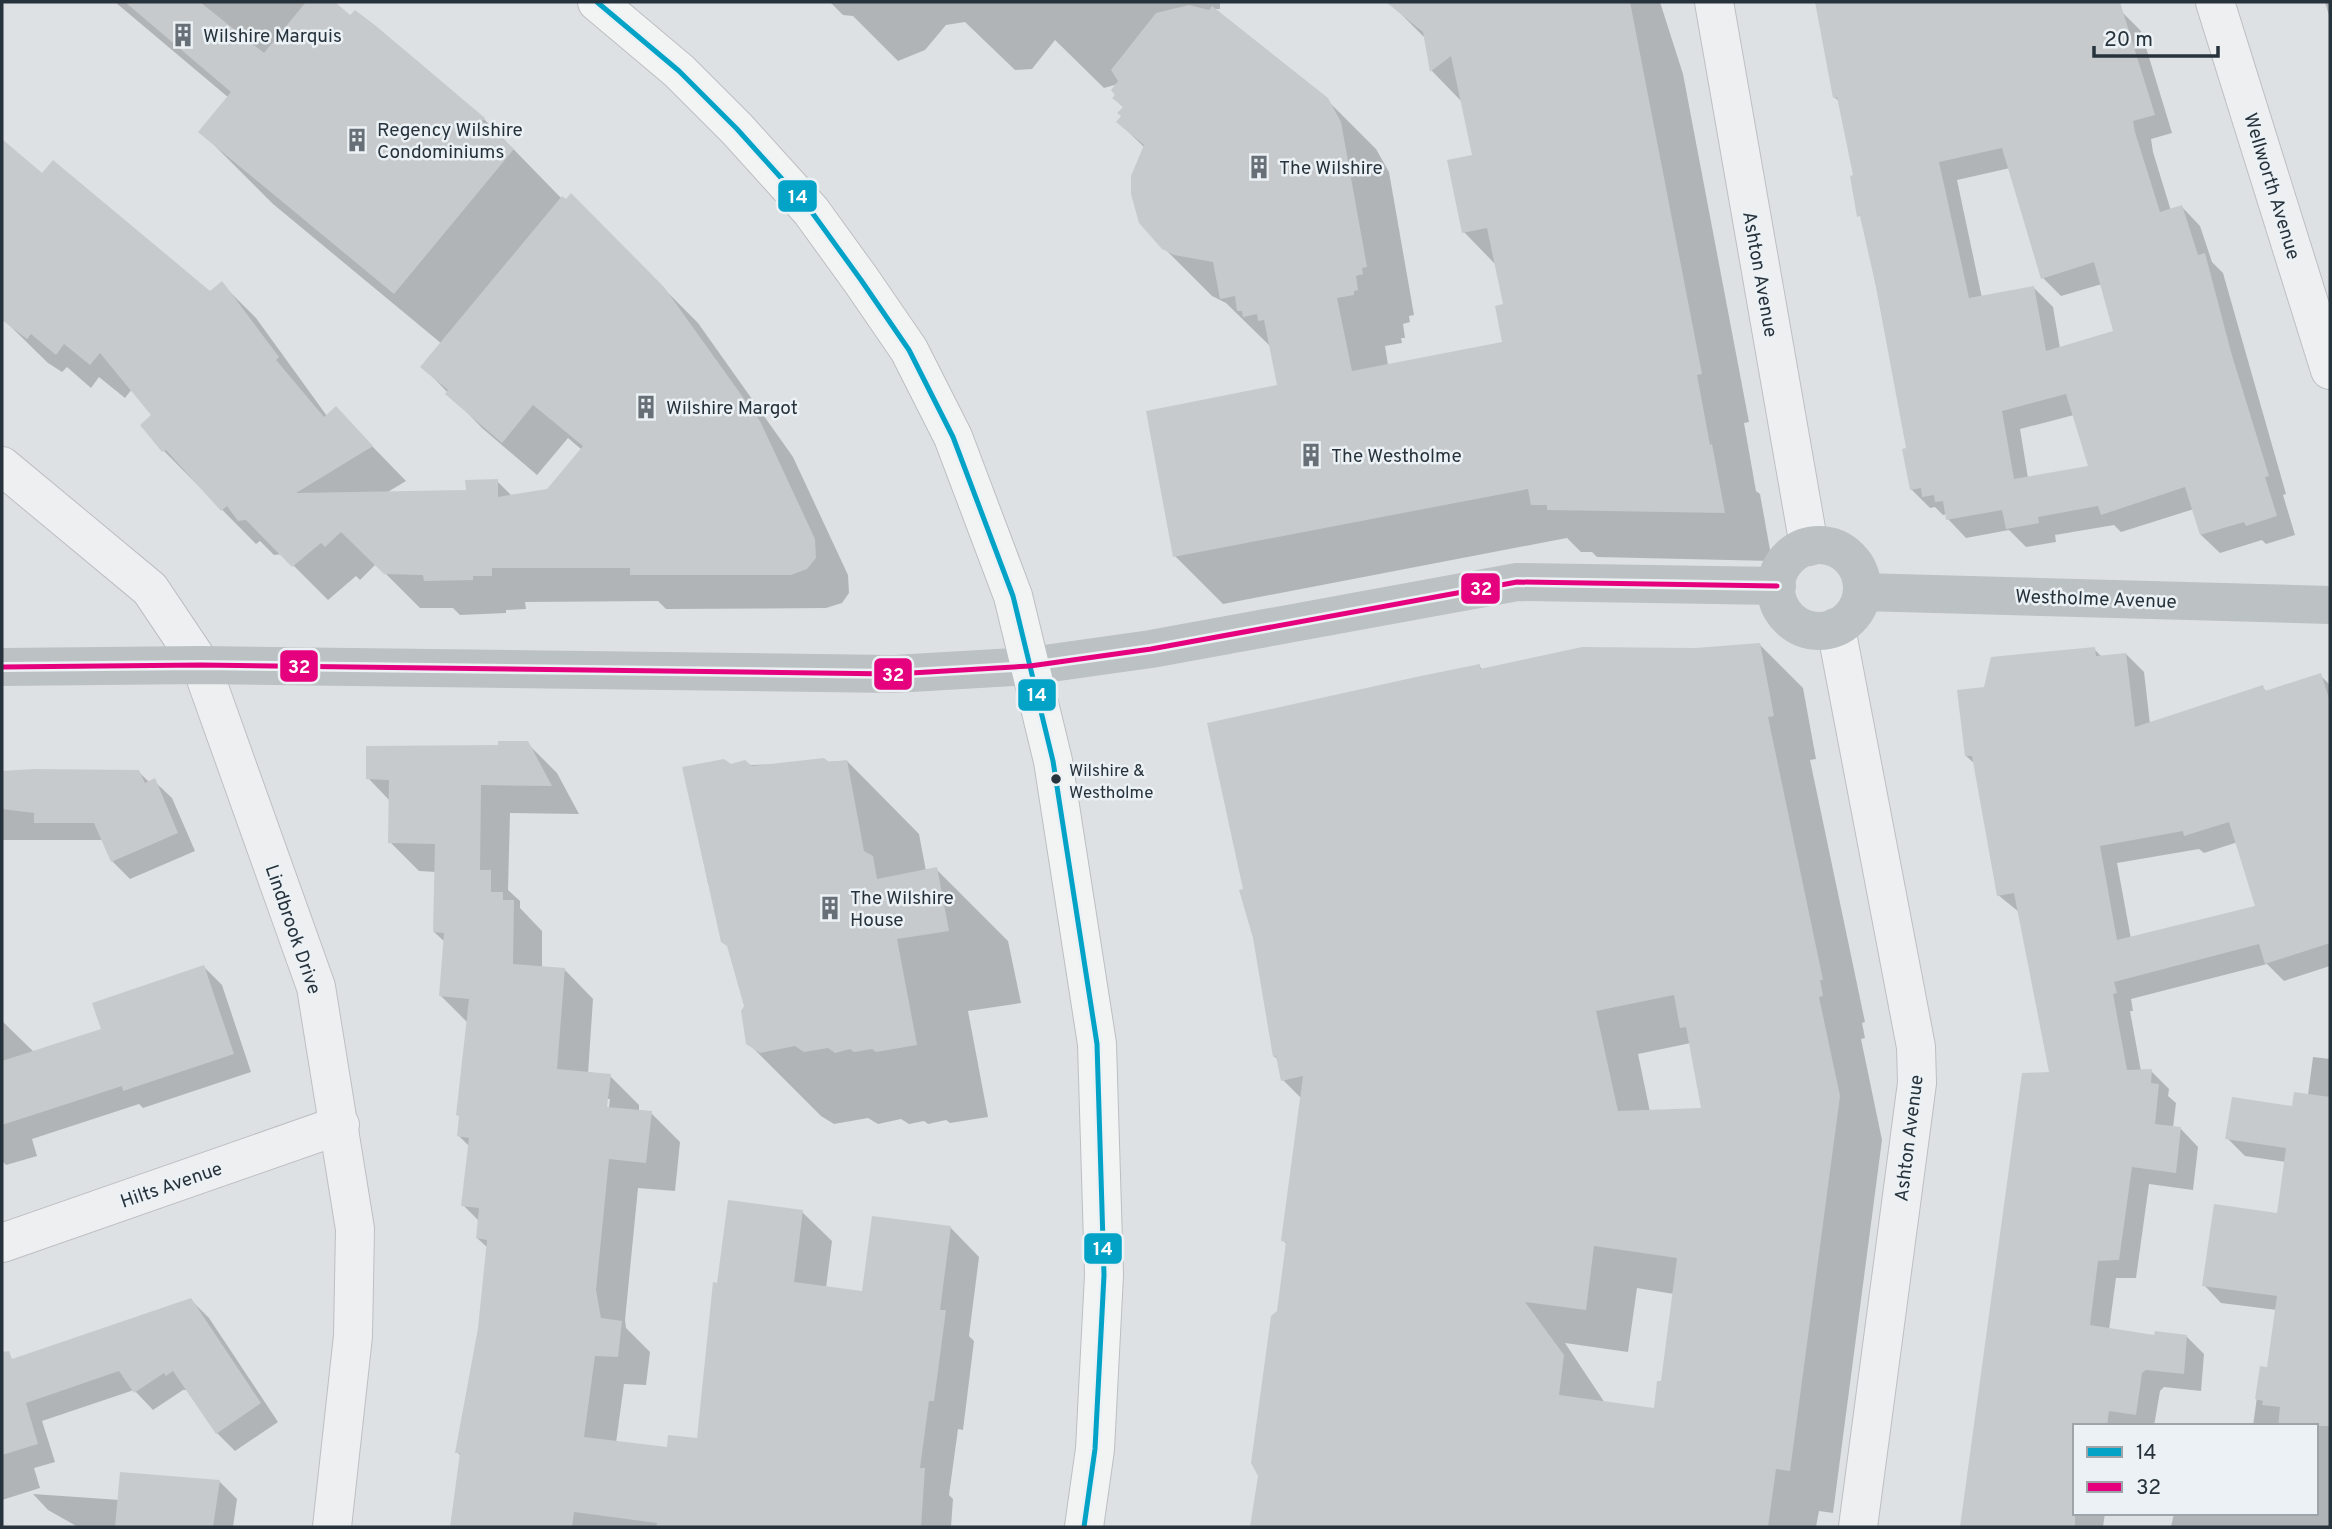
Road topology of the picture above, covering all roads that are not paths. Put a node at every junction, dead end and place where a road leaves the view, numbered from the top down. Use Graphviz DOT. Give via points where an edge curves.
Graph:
graph roads {
  1 [pos="597,2"];
  2 [pos="1714,2"];
  3 [pos="2215,2"];
  4 [pos="2330,370"];
  5 [pos="2,466"];
  6 [pos="1809,546"];
  7 [pos="1777,586"];
  8 [pos="1862,592"];
  9 [pos="2330,605"];
  10 [pos="1836,628"];
  11 [pos="201,665"];
  12 [pos="1030,666"];
  13 [pos="2,667"];
  14 [pos="340,1125"];
  15 [pos="2,1243"];
  16 [pos="332,1527"];
  17 [pos="1084,1527"];
  18 [pos="1858,1527"];
  1 -- 12 [label="main road" via="679,71 811,211 909,351 957,449 1013,596"];
  2 -- 6 [label="street, Ashton Avenue"];
  3 -- 4 [label="street, Wellworth Avenue"];
  5 -- 11 [label="street, Lindbrook Drive" via="150,589"];
  6 -- 7 [label="street" via="1790,556"];
  6 -- 8 [label="street" via="1836,548 1847,555 1861,578"];
  7 -- 10 [label="street" via="1778,600 1794,624 1808,629"];
  7 -- 12 [label="street" via="1517,582 1151,649"];
  8 -- 9 [label="street, Westholme Avenue"];
  8 -- 10 [label="street" via="1854,613"];
  10 -- 18 [label="street, Ashton Avenue" via="1916,1047 1917,1083"];
  11 -- 12 [label="street" via="894,674"];
  11 -- 13 [label="street"];
  11 -- 14 [label="street, Lindbrook Drive" via="316,987"];
  12 -- 17 [label="main road" via="1053,761 1097,1044 1104,1275 1095,1449"];
  14 -- 15 [label="street, Hilts Avenue"];
  14 -- 16 [label="street, Lindbrook Drive" via="355,1229 353,1336"];
}
